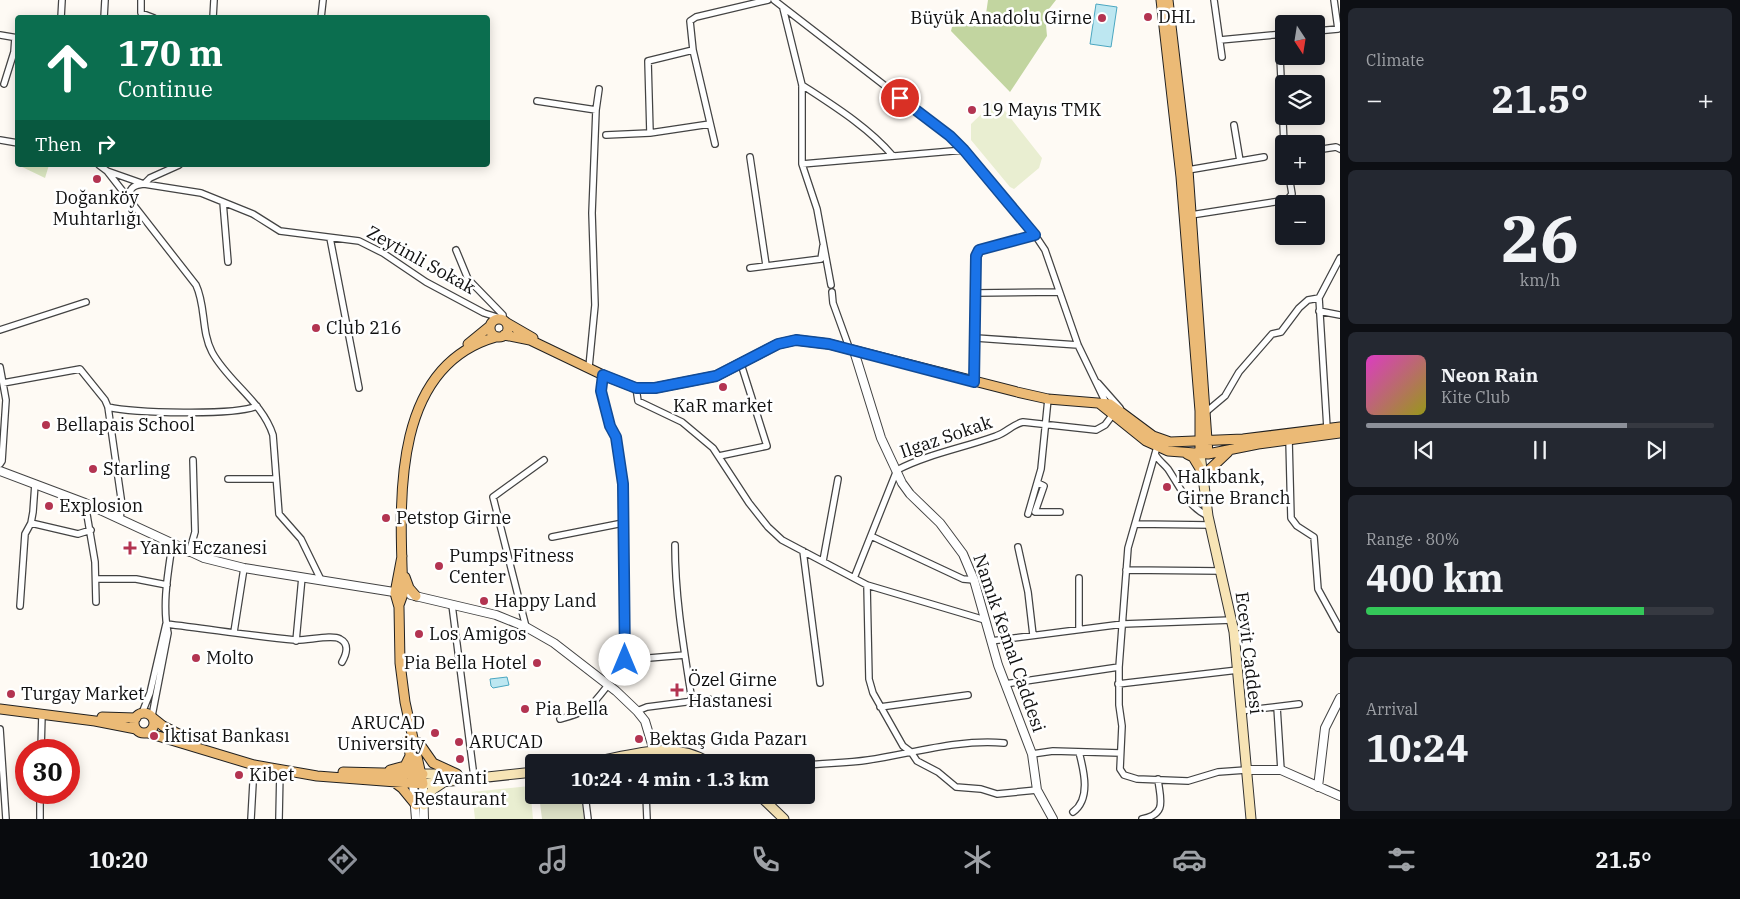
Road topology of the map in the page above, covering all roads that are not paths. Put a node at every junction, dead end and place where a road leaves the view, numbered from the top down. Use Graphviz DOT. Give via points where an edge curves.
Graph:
graph roads {
  1 [pos="62,0"];
  2 [pos="105,0"];
  3 [pos="141,0"];
  4 [pos="214,0"];
  5 [pos="324,0"];
  6 [pos="768,0"];
  7 [pos="774,0"];
  8 [pos="1161,0"];
  9 [pos="1168,0"];
  10 [pos="1214,0"];
  11 [pos="1334,0"];
  12 [pos="783,8"];
  13 [pos="61,15"];
  14 [pos="104,15"];
  15 [pos="146,15"];
  16 [pos="213,15"];
  17 [pos="322,15"];
  18 [pos="1325,30"];
  19 [pos="0,35"];
  20 [pos="1275,35"];
  21 [pos="15,38"];
  22 [pos="1220,40"];
  23 [pos="15,45"];
  24 [pos="693,50"];
  25 [pos="1222,57"];
  26 [pos="1282,65"];
  27 [pos="4,84"];
  28 [pos="802,85"];
  29 [pos="599,90"];
  30 [pos="537,101"];
  31 [pos="596,110"];
  32 [pos="710,124"];
  33 [pos="1234,125"];
  34 [pos="650,133"];
  35 [pos="606,135"];
  36 [pos="1284,135"];
  37 [pos="0,140"];
  38 [pos="15,142"];
  39 [pos="714,144"];
  40 [pos="1325,149"];
  41 [pos="1340,149"];
  42 [pos="964,150"];
  43 [pos="893,156"];
  44 [pos="750,157"];
  45 [pos="1264,157"];
  46 [pos="1240,161"];
  47 [pos="802,164"];
  48 [pos="101,167"];
  49 [pos="175,167"];
  50 [pos="1188,170"];
  51 [pos="107,172"];
  52 [pos="144,184"];
  53 [pos="1291,185"];
  54 [pos="128,196"];
  55 [pos="222,202"];
  56 [pos="1192,215"];
  57 [pos="1035,235"];
  58 [pos="330,238"];
  59 [pos="824,241"];
  60 [pos="456,250"];
  61 [pos="1340,258"];
  62 [pos="228,262"];
  63 [pos="766,266"];
  64 [pos="750,268"];
  65 [pos="831,285"];
  66 [pos="832,292"];
  67 [pos="1059,292"];
  68 [pos="975,293"];
  69 [pos="1319,298"];
  70 [pos="86,302"];
  71 [pos="1319,311"];
  72 [pos="484,313"];
  73 [pos="1340,315"];
  74 [pos="503,320"];
  75 [pos="490,325"];
  76 [pos="0,330"];
  77 [pos="500,336"];
  78 [pos="976,338"];
  79 [pos="540,344"];
  80 [pos="1078,345"];
  81 [pos="461,351"];
  82 [pos="852,351"];
  83 [pos="741,364"];
  84 [pos="0,367"];
  85 [pos="589,367"];
  86 [pos="603,375"];
  87 [pos="1094,380"];
  88 [pos="974,382"];
  89 [pos="3,383"];
  90 [pos="359,388"];
  91 [pos="636,388"];
  92 [pos="1048,398"];
  93 [pos="257,406"];
  94 [pos="108,407"];
  95 [pos="1110,408"];
  96 [pos="1206,412"];
  97 [pos="1044,424"];
  98 [pos="1340,427"];
  99 [pos="1327,428"];
  100 [pos="1340,433"];
  101 [pos="1204,437"];
  102 [pos="1289,440"];
  103 [pos="1230,450"];
  104 [pos="1156,451"];
  105 [pos="1182,453"];
  106 [pos="1204,454"];
  107 [pos="719,456"];
  108 [pos="193,460"];
  109 [pos="544,460"];
  110 [pos="0,464"];
  111 [pos="897,470"];
  112 [pos="0,471"];
  113 [pos="1205,472"];
  114 [pos="228,479"];
  115 [pos="275,479"];
  116 [pos="838,479"];
  117 [pos="1038,483"];
  118 [pos="35,484"];
  119 [pos="85,503"];
  120 [pos="1060,512"];
  121 [pos="1028,514"];
  122 [pos="120,518"];
  123 [pos="1209,521"];
  124 [pos="31,523"];
  125 [pos="623,523"];
  126 [pos="1135,524"];
  127 [pos="91,530"];
  128 [pos="871,536"];
  129 [pos="552,537"];
  130 [pos="172,544"];
  131 [pos="674,545"];
  132 [pos="1018,547"];
  133 [pos="803,551"];
  134 [pos="189,553"];
  135 [pos="402,556"];
  136 [pos="822,561"];
  137 [pos="402,567"];
  138 [pos="244,568"];
  139 [pos="1126,570"];
  140 [pos="1221,571"];
  141 [pos="302,577"];
  142 [pos="854,578"];
  143 [pos="1079,578"];
  144 [pos="96,579"];
  145 [pos="321,580"];
  146 [pos="974,580"];
  147 [pos="167,585"];
  148 [pos="868,585"];
  149 [pos="399,593"];
  150 [pos="416,596"];
  151 [pos="96,602"];
  152 [pos="452,605"];
  153 [pos="20,606"];
  154 [pos="985,620"];
  155 [pos="1232,620"];
  156 [pos="166,624"];
  157 [pos="1123,624"];
  158 [pos="526,627"];
  159 [pos="1079,628"];
  160 [pos="1340,629"];
  161 [pos="234,632"];
  162 [pos="1033,635"];
  163 [pos="296,640"];
  164 [pos="991,641"];
  165 [pos="685,655"];
  166 [pos="342,662"];
  167 [pos="1119,666"];
  168 [pos="1238,670"];
  169 [pos="157,674"];
  170 [pos="820,683"];
  171 [pos="1005,684"];
  172 [pos="1118,684"];
  173 [pos="608,685"];
  174 [pos="968,695"];
  175 [pos="1340,698"];
  176 [pos="709,699"];
  177 [pos="692,701"];
  178 [pos="405,702"];
  179 [pos="0,704"];
  180 [pos="1299,704"];
  181 [pos="880,707"];
  182 [pos="1277,707"];
  183 [pos="0,709"];
  184 [pos="637,711"];
  185 [pos="1240,711"];
  186 [pos="42,714"];
  187 [pos="139,716"];
  188 [pos="152,717"];
  189 [pos="560,719"];
  190 [pos="0,729"];
  191 [pos="136,729"];
  192 [pos="412,732"];
  193 [pos="148,733"];
  194 [pos="41,739"];
  195 [pos="1004,743"];
  196 [pos="654,751"];
  197 [pos="911,752"];
  198 [pos="1079,752"];
  199 [pos="1120,753"];
  200 [pos="411,754"];
  201 [pos="648,754"];
  202 [pos="693,754"];
  203 [pos="1032,754"];
  204 [pos="815,764"];
  205 [pos="254,765"];
  206 [pos="280,770"];
  207 [pos="1246,770"];
  208 [pos="1281,770"];
  209 [pos="378,773"];
  210 [pos="525,773"];
  211 [pos="413,774"];
  212 [pos="423,774"];
  213 [pos="330,775"];
  214 [pos="455,777"];
  215 [pos="474,777"];
  216 [pos="1158,779"];
  217 [pos="394,782"];
  218 [pos="413,784"];
  219 [pos="423,784"];
  220 [pos="1318,787"];
  221 [pos="3,789"];
  222 [pos="1037,790"];
  223 [pos="1340,796"];
  224 [pos="40,804"];
  225 [pos="586,804"];
  226 [pos="647,804"];
  227 [pos="768,804"];
  228 [pos="420,805"];
  229 [pos="1073,812"];
  230 [pos="1150,818"];
  231 [pos="6,819"];
  232 [pos="40,819"];
  233 [pos="251,819"];
  234 [pos="279,819"];
  235 [pos="416,819"];
  236 [pos="424,819"];
  237 [pos="588,819"];
  238 [pos="648,819"];
  239 [pos="784,819"];
  240 [pos="1053,819"];
  241 [pos="1142,819"];
  242 [pos="1251,819"];
  1 -- 13 [label="street"];
  2 -- 14 [label="street"];
  3 -- 15 [label="street" via="141,13"];
  4 -- 16 [label="street"];
  5 -- 17 [label="street"];
  6 -- 24 [label="street" via="690,21"];
  7 -- 12 [label="street"];
  8 -- 101 [label="main road" via="1181,177"];
  9 -- 50 [label="main road"];
  10 -- 22 [label="street"];
  11 -- 18 [label="street" via="1338,29"];
  12 -- 28 [label="street"];
  12 -- 42 [label="street"];
  19 -- 21 [label="street"];
  20 -- 22 [label="street"];
  22 -- 25 [label="street"];
  23 -- 27 [label="street"];
  24 -- 32 [label="street"];
  24 -- 34 [label="street" via="648,61"];
  26 -- 36 [label="street"];
  28 -- 43 [label="street" via="847,116"];
  28 -- 47 [label="street"];
  29 -- 31 [label="street"];
  30 -- 31 [label="street"];
  31 -- 85 [label="street" via="592,213 594,305"];
  32 -- 34 [label="street"];
  32 -- 39 [label="street"];
  33 -- 46 [label="street"];
  34 -- 35 [label="street"];
  37 -- 38 [label="street"];
  40 -- 41 [label="street"];
  42 -- 43 [label="street"];
  42 -- 57 [label="street"];
  43 -- 47 [label="street"];
  44 -- 63 [label="street"];
  45 -- 46 [label="street"];
  46 -- 50 [label="street"];
  47 -- 59 [label="street"];
  48 -- 51 [label="street, Zeytinli Sokak"];
  49 -- 52 [label="street"];
  50 -- 56 [label="main road"];
  51 -- 52 [label="street, Zeytinli Sokak"];
  51 -- 54 [label="street"];
  52 -- 54 [label="street" via="135,184"];
  52 -- 55 [label="street, Zeytinli Sokak" via="202,193"];
  53 -- 56 [label="street" via="1292,194 1288,200"];
  54 -- 93 [label="street" via="196,285 211,350"];
  55 -- 58 [label="street, Zeytinli Sokak" via="253,214 280,231"];
  55 -- 62 [label="street"];
  56 -- 96 [label="main road"];
  57 -- 67 [label="street" via="1045,250"];
  57 -- 68 [label="street" via="979,250 975,263"];
  58 -- 72 [label="street, Zeytinli Sokak" via="359,241"];
  58 -- 90 [label="street"];
  59 -- 63 [label="street" via="821,259"];
  59 -- 65 [label="street"];
  60 -- 74 [label="street" via="468,279 499,310"];
  61 -- 69 [label="street"];
  63 -- 64 [label="street"];
  66 -- 82 [label="street" via="833,303"];
  67 -- 68 [label="street"];
  67 -- 80 [label="street"];
  68 -- 78 [label="street"];
  69 -- 71 [label="street"];
  69 -- 96 [label="street" via="1308,300 1281,332 1272,334 1239,372 1225,396"];
  70 -- 76 [label="street"];
  71 -- 73 [label="street"];
  71 -- 99 [label="street"];
  72 -- 74 [label="street, Zeytinli Sokak"];
  72 -- 75 [label="street"];
  74 -- 75 [label="main road"];
  74 -- 77 [label="main road" via="508,331"];
  74 -- 79 [label="main road"];
  75 -- 77 [label="main road" via="492,334"];
  75 -- 81 [label="main road"];
  77 -- 79 [label="main road" via="518,337"];
  77 -- 81 [label="main road" via="472,344"];
  78 -- 80 [label="street"];
  78 -- 88 [label="street"];
  79 -- 85 [label="main road"];
  80 -- 87 [label="street"];
  81 -- 135 [label="main road" via="450,359 434,380 421,403 412,432 402,490"];
  82 -- 83 [label="main road" via="796,340 778,344"];
  82 -- 88 [label="main road"];
  82 -- 111 [label="street, Namık Kemal Caddesi" via="881,438"];
  83 -- 91 [label="main road" via="716,376 655,388"];
  83 -- 107 [label="street" via="767,446"];
  84 -- 89 [label="street"];
  85 -- 86 [label="main road"];
  86 -- 91 [label="main road"];
  86 -- 125 [label="street" via="601,391 622,466"];
  87 -- 95 [label="street"];
  87 -- 95 [label="street"];
  88 -- 92 [label="main road"];
  89 -- 94 [label="street" via="80,369 106,400"];
  89 -- 110 [label="street" via="6,400"];
  91 -- 107 [label="street" via="638,401 689,427"];
  92 -- 95 [label="main road"];
  92 -- 97 [label="street"];
  93 -- 94 [label="street" via="237,412 134,412"];
  93 -- 115 [label="street" via="273,435"];
  94 -- 122 [label="street" via="122,505"];
  95 -- 97 [label="street, Ilgaz Sokak" via="1105,425 1096,430"];
  95 -- 101 [label="main road" via="1153,436 1170,442 1184,443"];
  95 -- 104 [label="main road"];
  96 -- 101 [label="main road"];
  97 -- 111 [label="street, Ilgaz Sokak" via="1016,423 998,436 924,458"];
  97 -- 117 [label="street"];
  98 -- 99 [label="main road"];
  99 -- 101 [label="main road" via="1229,440"];
  100 -- 102 [label="main road"];
  101 -- 106 [label="main road"];
  102 -- 103 [label="main road"];
  102 -- 160 [label="street" via="1291,518 1314,537 1318,589"];
  103 -- 106 [label="main road"];
  103 -- 113 [label="main road"];
  104 -- 105 [label="main road"];
  104 -- 123 [label="street" via="1190,503"];
  104 -- 126 [label="street"];
  105 -- 106 [label="main road"];
  105 -- 113 [label="main road" via="1193,457"];
  106 -- 113 [label="main road, Ecevit Caddesi"];
  107 -- 133 [label="street" via="768,527 782,540"];
  108 -- 134 [label="street" via="195,532"];
  109 -- 158 [label="street" via="493,497"];
  111 -- 128 [label="street"];
  111 -- 146 [label="street, Namık Kemal Caddesi" via="910,494 940,524 963,554"];
  112 -- 118 [label="street"];
  113 -- 123 [label="main road, Ecevit Caddesi"];
  114 -- 115 [label="street"];
  115 -- 145 [label="street" via="280,514 301,539"];
  116 -- 136 [label="street"];
  117 -- 120 [label="street" via="1044,486 1035,512"];
  117 -- 121 [label="street"];
  118 -- 119 [label="street"];
  118 -- 124 [label="street"];
  119 -- 122 [label="street"];
  119 -- 127 [label="street"];
  122 -- 130 [label="street"];
  123 -- 126 [label="street"];
  123 -- 140 [label="main road, Ecevit Caddesi"];
  124 -- 127 [label="street" via="78,534"];
  124 -- 153 [label="street" via="25,534"];
  125 -- 129 [label="street"];
  125 -- 165 [label="street" via="625,660"];
  126 -- 139 [label="street"];
  127 -- 144 [label="street"];
  128 -- 142 [label="street"];
  128 -- 146 [label="street" via="963,579"];
  130 -- 134 [label="street"];
  130 -- 147 [label="street"];
  131 -- 165 [label="street"];
  132 -- 162 [label="street"];
  133 -- 136 [label="street"];
  133 -- 170 [label="street"];
  134 -- 138 [label="street"];
  135 -- 137 [label="main road"];
  135 -- 149 [label="main road"];
  136 -- 142 [label="street"];
  137 -- 149 [label="main road"];
  137 -- 150 [label="main road" via="409,588"];
  138 -- 141 [label="street"];
  138 -- 161 [label="street"];
  139 -- 140 [label="street"];
  139 -- 157 [label="street"];
  140 -- 155 [label="main road, Ecevit Caddesi"];
  141 -- 145 [label="street"];
  141 -- 163 [label="street"];
  142 -- 148 [label="street"];
  143 -- 159 [label="street"];
  144 -- 147 [label="street" via="136,579"];
  144 -- 151 [label="street"];
  145 -- 149 [label="street"];
  146 -- 154 [label="street, Namık Kemal Caddesi"];
  147 -- 156 [label="street"];
  148 -- 154 [label="street"];
  148 -- 181 [label="street" via="868,667"];
  149 -- 150 [label="street"];
  149 -- 178 [label="main road" via="400,663"];
  150 -- 152 [label="street"];
  152 -- 158 [label="street"];
  152 -- 215 [label="street"];
  154 -- 164 [label="street, Namık Kemal Caddesi"];
  155 -- 157 [label="street"];
  155 -- 168 [label="main road, Ecevit Caddesi"];
  156 -- 161 [label="street"];
  156 -- 169 [label="street"];
  157 -- 159 [label="street"];
  157 -- 167 [label="street"];
  158 -- 173 [label="street" via="554,643"];
  159 -- 162 [label="street"];
  161 -- 163 [label="street"];
  162 -- 164 [label="street"];
  163 -- 166 [label="street" via="341,639 347,650"];
  164 -- 171 [label="street, Namık Kemal Caddesi"];
  165 -- 177 [label="street"];
  167 -- 171 [label="street"];
  167 -- 172 [label="street"];
  168 -- 172 [label="street"];
  168 -- 185 [label="main road, Ecevit Caddesi"];
  169 -- 187 [label="street"];
  169 -- 188 [label="street"];
  171 -- 203 [label="street, Namık Kemal Caddesi"];
  172 -- 199 [label="street" via="1122,726"];
  173 -- 184 [label="street"];
  173 -- 189 [label="street" via="592,706 581,714"];
  174 -- 181 [label="street"];
  175 -- 220 [label="street" via="1325,728"];
  176 -- 177 [label="street"];
  177 -- 184 [label="street"];
  178 -- 192 [label="main road"];
  178 -- 200 [label="main road"];
  179 -- 187 [label="main road" via="112,718"];
  180 -- 182 [label="street"];
  181 -- 197 [label="street" via="903,746"];
  182 -- 185 [label="street"];
  182 -- 208 [label="street"];
  183 -- 186 [label="main road"];
  184 -- 196 [label="street" via="645,721"];
  185 -- 207 [label="main road, Ecevit Caddesi"];
  186 -- 191 [label="main road"];
  186 -- 194 [label="street"];
  187 -- 188 [label="main road"];
  187 -- 191 [label="main road"];
  188 -- 193 [label="main road" via="154,726"];
  188 -- 213 [label="main road" via="189,741 215,750"];
  190 -- 221 [label="street"];
  191 -- 193 [label="main road"];
  192 -- 212 [label="main road"];
  192 -- 214 [label="main road" via="433,763"];
  193 -- 205 [label="main road"];
  195 -- 197 [label="street" via="960,743"];
  196 -- 201 [label="main road"];
  196 -- 202 [label="main road" via="672,749"];
  197 -- 204 [label="street" via="866,761"];
  197 -- 222 [label="street" via="917,761 956,787 974,787 998,794"];
  198 -- 199 [label="street"];
  198 -- 203 [label="street"];
  198 -- 229 [label="street" via="1085,776 1081,803"];
  199 -- 216 [label="street" via="1124,775"];
  200 -- 209 [label="main road" via="404,766"];
  200 -- 211 [label="main road"];
  203 -- 222 [label="street, Namık Kemal Caddesi"];
  205 -- 206 [label="main road"];
  205 -- 233 [label="street"];
  206 -- 213 [label="main road"];
  206 -- 234 [label="street"];
  207 -- 208 [label="street"];
  207 -- 216 [label="street" via="1218,772 1188,781"];
  207 -- 242 [label="main road, Ecevit Caddesi"];
  208 -- 220 [label="street"];
  209 -- 211 [label="main road"];
  209 -- 213 [label="main road"];
  210 -- 215 [label="main road"];
  211 -- 212 [label="main road"];
  211 -- 218 [label="main road"];
  212 -- 214 [label="main road"];
  212 -- 219 [label="main road"];
  213 -- 217 [label="main road"];
  214 -- 215 [label="main road"];
  214 -- 219 [label="main road"];
  214 -- 228 [label="main road" via="439,784"];
  216 -- 230 [label="street" via="1160,809"];
  217 -- 218 [label="main road"];
  217 -- 228 [label="main road"];
  218 -- 219 [label="main road"];
  218 -- 228 [label="street"];
  219 -- 228 [label="street"];
  220 -- 223 [label="street"];
  221 -- 231 [label="street"];
  222 -- 240 [label="street, Namık Kemal Caddesi"];
  224 -- 232 [label="street"];
  225 -- 237 [label="street"];
  226 -- 238 [label="street"];
  227 -- 239 [label="main road"];
  228 -- 235 [label="street"];
  228 -- 236 [label="street"];
  230 -- 241 [label="street"];
}
